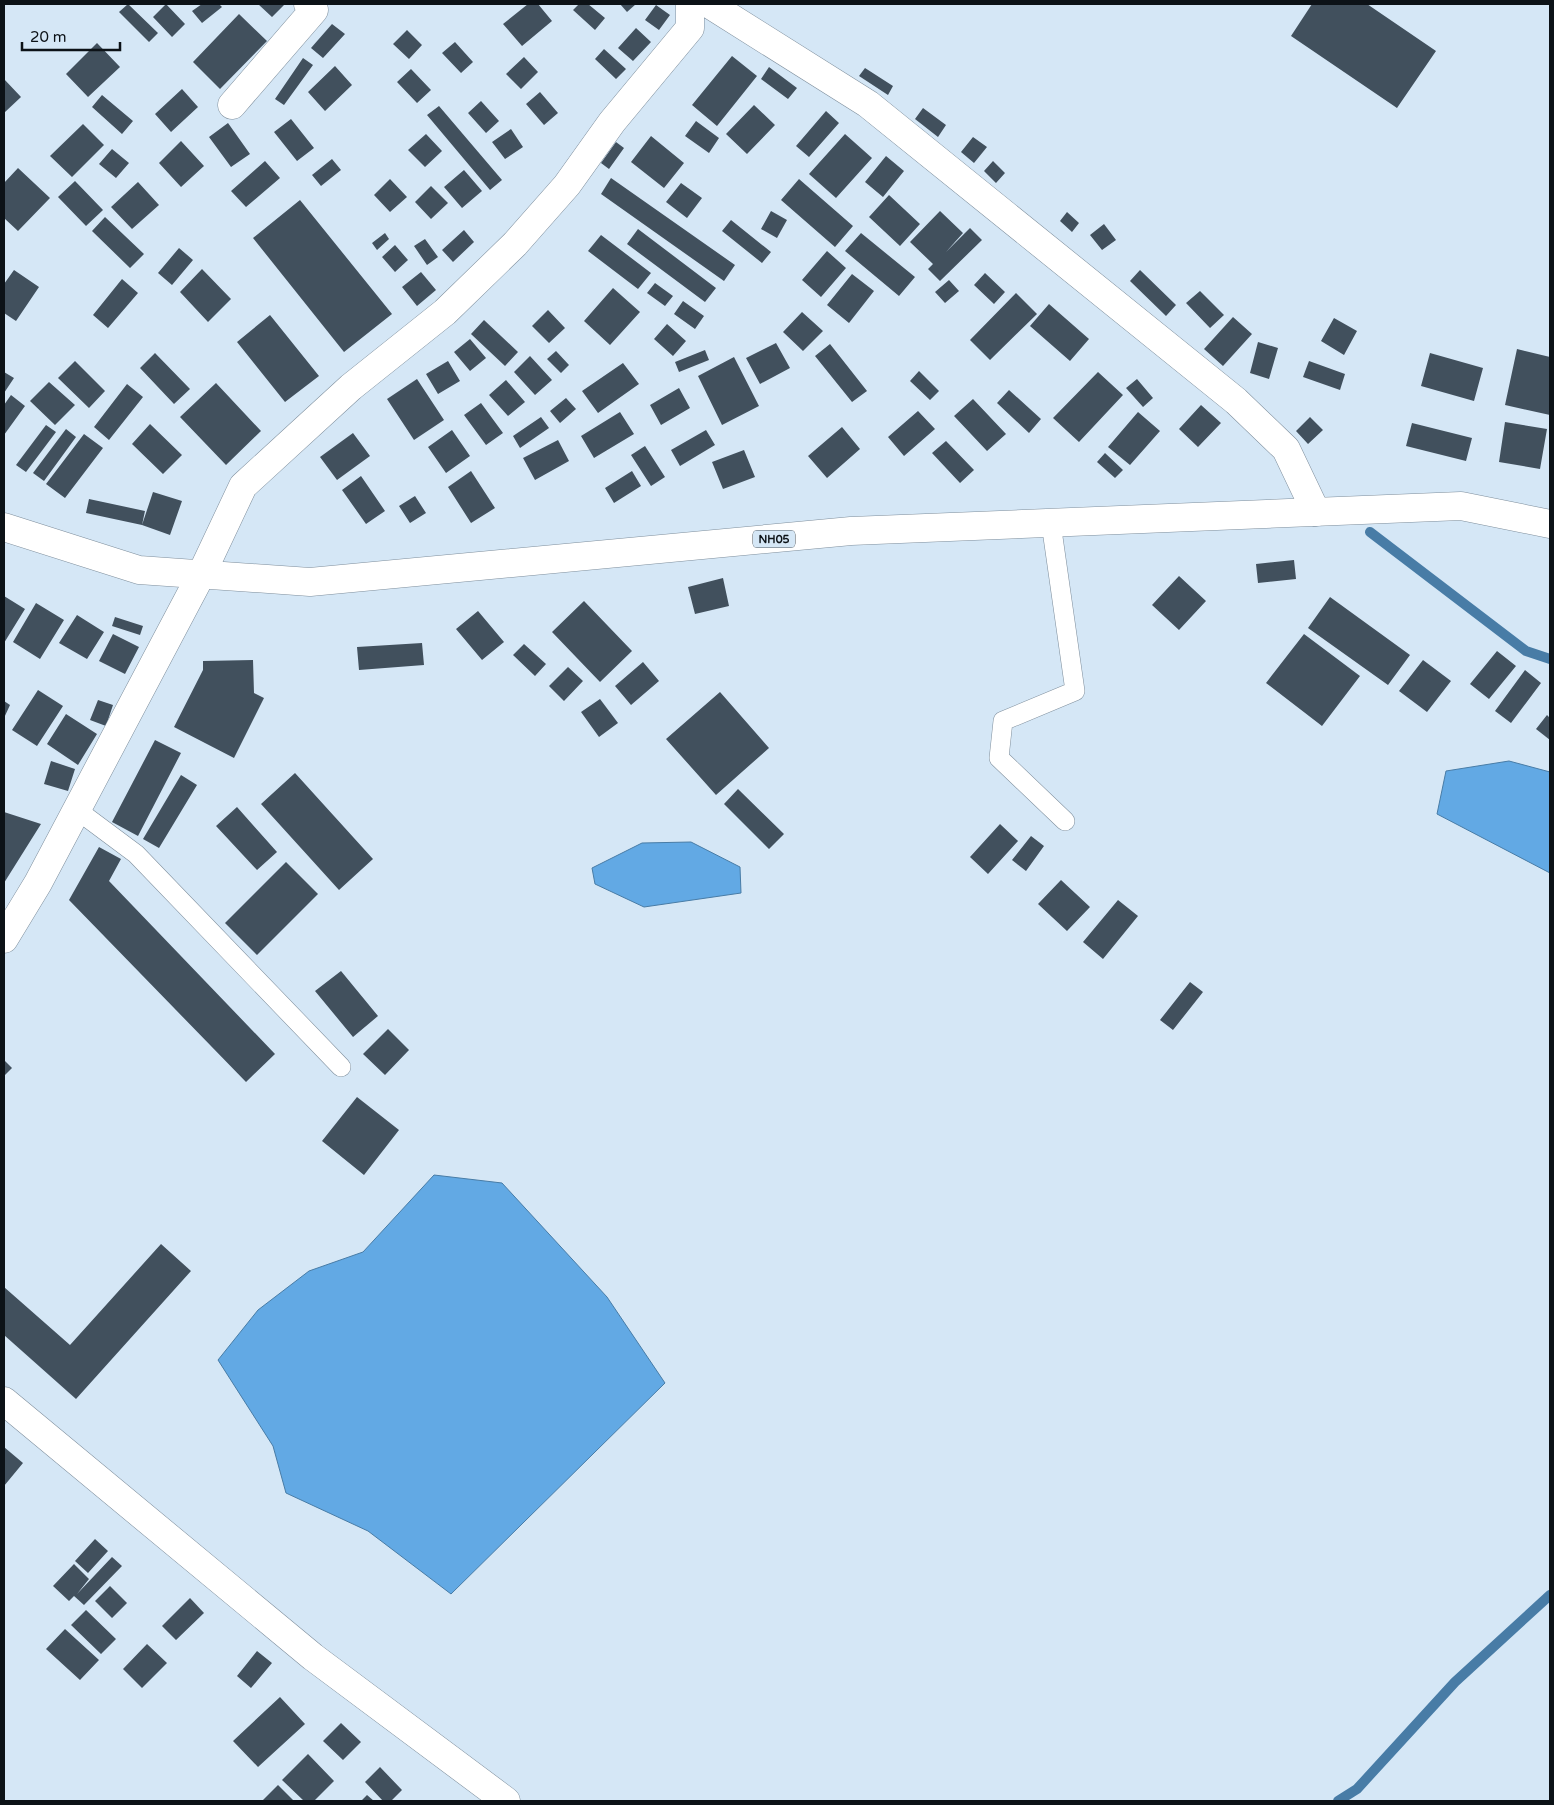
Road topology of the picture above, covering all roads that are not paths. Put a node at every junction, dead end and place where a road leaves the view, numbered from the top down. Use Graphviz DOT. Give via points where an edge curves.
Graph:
graph roads {
  1 [pos="308,4"];
  2 [pos="690,4"];
  3 [pos="709,4"];
  4 [pos="232,105"];
  5 [pos="1316,512"];
  6 [pos="1051,523"];
  7 [pos="1550,524"];
  8 [pos="4,527"];
  9 [pos="201,575"];
  10 [pos="77,810"];
  11 [pos="1064,821"];
  12 [pos="4,939"];
  13 [pos="342,1067"];
  14 [pos="4,1401"];
  15 [pos="506,1801"];
  1 -- 4 [label="street" via="314,10"];
  2 -- 9 [label="street" via="690,28 612,122 567,185 515,244 445,312 351,387 243,486"];
  3 -- 5 [label="street" via="868,104 1236,401 1286,449"];
  5 -- 6 [label="street, NH05"];
  5 -- 7 [label="street, NH05" via="1462,506"];
  6 -- 9 [label="street, NH05" via="851,531 310,582"];
  6 -- 11 [label="lane" via="1075,691 1003,721 999,758"];
  8 -- 9 [label="street, NH05" via="139,570"];
  9 -- 10 [label="street"];
  10 -- 12 [label="street"];
  10 -- 13 [label="lane" via="136,854"];
  14 -- 15 [label="street" via="313,1657"];
}
